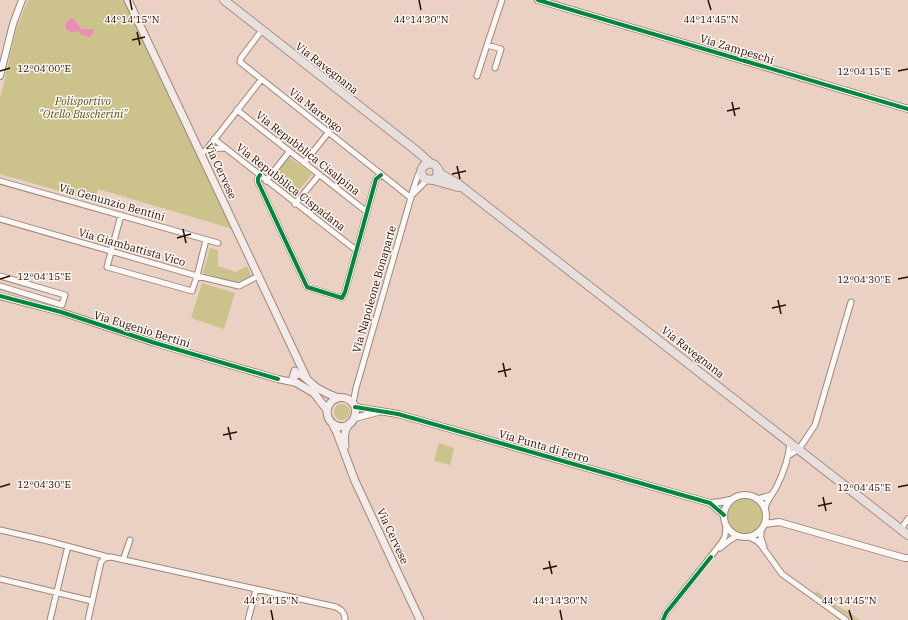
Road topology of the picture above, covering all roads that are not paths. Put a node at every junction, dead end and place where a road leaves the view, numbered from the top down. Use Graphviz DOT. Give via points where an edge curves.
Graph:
graph roads {
  1 [pos="22,0"];
  2 [pos="128,0"];
  3 [pos="224,0"];
  4 [pos="502,0"];
  5 [pos="538,0"];
  6 [pos="262,30"];
  7 [pos="487,45"];
  8 [pos="1,68"];
  9 [pos="495,68"];
  10 [pos="0,76"];
  11 [pos="477,76"];
  12 [pos="261,80"];
  13 [pos="908,109"];
  14 [pos="237,110"];
  15 [pos="328,133"];
  16 [pos="214,139"];
  17 [pos="209,147"];
  18 [pos="226,148"];
  19 [pos="199,151"];
  20 [pos="289,152"];
  21 [pos="304,163"];
  22 [pos="424,167"];
  23 [pos="438,169"];
  24 [pos="260,175"];
  25 [pos="319,175"];
  26 [pos="381,175"];
  27 [pos="0,180"];
  28 [pos="430,180"];
  29 [pos="266,181"];
  30 [pos="463,188"];
  31 [pos="412,196"];
  32 [pos="296,204"];
  33 [pos="367,212"];
  34 [pos="121,215"];
  35 [pos="0,219"];
  36 [pos="206,240"];
  37 [pos="218,243"];
  38 [pos="356,250"];
  39 [pos="111,251"];
  40 [pos="0,276"];
  41 [pos="197,276"];
  42 [pos="258,276"];
  43 [pos="0,286"];
  44 [pos="0,296"];
  45 [pos="851,302"];
  46 [pos="62,305"];
  47 [pos="61,312"];
  48 [pos="294,351"];
  49 [pos="294,375"];
  50 [pos="278,379"];
  51 [pos="307,379"];
  52 [pos="297,383"];
  53 [pos="356,388"];
  54 [pos="342,398"];
  55 [pos="354,405"];
  56 [pos="327,410"];
  57 [pos="384,411"];
  58 [pos="354,418"];
  59 [pos="332,423"];
  60 [pos="349,424"];
  61 [pos="790,442"];
  62 [pos="799,449"];
  63 [pos="788,456"];
  64 [pos="348,462"];
  65 [pos="771,495"];
  66 [pos="757,498"];
  67 [pos="731,499"];
  68 [pos="710,502"];
  69 [pos="765,510"];
  70 [pos="724,515"];
  71 [pos="908,519"];
  72 [pos="779,522"];
  73 [pos="765,524"];
  74 [pos="726,526"];
  75 [pos="0,530"];
  76 [pos="761,530"];
  77 [pos="905,532"];
  78 [pos="737,536"];
  79 [pos="749,537"];
  80 [pos="130,540"];
  81 [pos="67,550"];
  82 [pos="711,557"];
  83 [pos="907,557"];
  84 [pos="109,558"];
  85 [pos="123,560"];
  86 [pos="771,560"];
  87 [pos="0,580"];
  88 [pos="256,589"];
  89 [pos="57,593"];
  90 [pos="92,601"];
  91 [pos="50,620"];
  92 [pos="88,620"];
  93 [pos="248,620"];
  94 [pos="345,620"];
  95 [pos="420,620"];
  96 [pos="663,620"];
  97 [pos="846,620"];
  1 -- 8 [label="street"];
  2 -- 19 [label="main road, Via Cervese"];
  3 -- 6 [label="main road, Via Ravegnana"];
  4 -- 7 [label="street"];
  5 -- 13 [label="street, Via Zampeschi"];
  6 -- 12 [label="street, Via Marengo" via="240,60"];
  6 -- 22 [label="main road, Via Ravegnana" via="418,152"];
  7 -- 9 [label="street" via="501,49"];
  7 -- 11 [label="street"];
  8 -- 10 [label="street"];
  12 -- 14 [label="street"];
  12 -- 15 [label="street, Via Marengo"];
  14 -- 16 [label="street"];
  14 -- 20 [label="street, Via Repubblica Cisalpina"];
  15 -- 21 [label="street"];
  15 -- 26 [label="street, Via Marengo"];
  16 -- 17 [label="street"];
  16 -- 18 [label="street, Via Repubblica Cispadana"];
  17 -- 18 [label="street"];
  17 -- 19 [label="street"];
  18 -- 24 [label="street, Via Repubblica Cispadana"];
  19 -- 42 [label="main road, Via Cervese"];
  20 -- 21 [label="street, Via Repubblica Cisalpina"];
  20 -- 29 [label="street"];
  21 -- 25 [label="street, Via Repubblica Cisalpina"];
  22 -- 23 [label="main road" via="435,165"];
  22 -- 28 [label="main road" via="423,177"];
  22 -- 31 [label="street, Via Napoleone Bonaparte" via="416,179"];
  23 -- 28 [label="main road" via="437,177"];
  23 -- 30 [label="main road, Via Ravegnana"];
  24 -- 29 [label="street, Via Repubblica Cispadana"];
  24 -- 38 [label="street" via="258,182 308,287 342,298"];
  25 -- 32 [label="street"];
  25 -- 33 [label="street, Via Repubblica Cisalpina"];
  26 -- 31 [label="street, Via Marengo"];
  26 -- 33 [label="street" via="376,179"];
  27 -- 34 [label="street, Via Genunzio Bentini"];
  28 -- 30 [label="main road, Via Ravegnana"];
  28 -- 31 [label="street, Via Napoleone Bonaparte"];
  29 -- 32 [label="street, Via Repubblica Cispadana"];
  30 -- 61 [label="main road, Via Ravegnana"];
  31 -- 53 [label="street, Via Napoleone Bonaparte"];
  32 -- 38 [label="street, Via Repubblica Cispadana"];
  33 -- 38 [label="street"];
  34 -- 36 [label="street, Via Genunzio Bentini"];
  34 -- 39 [label="street"];
  35 -- 39 [label="street, Via Giambattista Vico"];
  36 -- 37 [label="street, Via Genunzio Bentini"];
  36 -- 41 [label="street"];
  39 -- 41 [label="street, Via Giambattista Vico"];
  39 -- 41 [label="street" via="107,267 192,291"];
  40 -- 46 [label="street" via="66,295"];
  41 -- 42 [label="street, Via Giambattista Vico" via="239,286"];
  42 -- 48 [label="main road, Via Cervese"];
  43 -- 46 [label="street"];
  44 -- 47 [label="street, Via Eugenio Bertini"];
  45 -- 62 [label="street" via="815,425"];
  46 -- 47 [label="street"];
  47 -- 50 [label="street, Via Eugenio Bertini"];
  48 -- 49 [label="main road, Via Cervese"];
  48 -- 51 [label="main road, Via Cervese"];
  49 -- 50 [label="street"];
  49 -- 51 [label="main road, Via Cervese" via="300,374"];
  49 -- 52 [label="main road, Via Cervese"];
  50 -- 52 [label="street, Via Eugenio Bertini"];
  51 -- 54 [label="main road, Via Cervese" via="319,389"];
  52 -- 56 [label="main road, Via Cervese" via="314,393"];
  53 -- 54 [label="street, Via Napoleone Bonaparte" via="351,396"];
  53 -- 55 [label="street, Via Napoleone Bonaparte"];
  54 -- 55 [label="main road, Via Cervese"];
  54 -- 56 [label="main road" via="330,402"];
  55 -- 57 [label="street, Via Punta di Ferro"];
  55 -- 58 [label="main road"];
  56 -- 59 [label="main road, Via Cervese"];
  57 -- 58 [label="street, Via Punta di Ferro"];
  57 -- 68 [label="street, Via Punta di Ferro"];
  58 -- 60 [label="main road, Via Cervese"];
  59 -- 60 [label="main road" via="340,426"];
  59 -- 64 [label="main road, Via Cervese"];
  60 -- 64 [label="main road, Via Cervese" via="344,434"];
  61 -- 62 [label="main road, Via Ravegnana"];
  61 -- 63 [label="street"];
  62 -- 63 [label="street"];
  62 -- 77 [label="main road, Via Ravegnana"];
  63 -- 65 [label="street" via="778,485"];
  64 -- 95 [label="main road, Via Cervese"];
  65 -- 66 [label="street"];
  65 -- 69 [label="street"];
  66 -- 67 [label="street" via="744,494"];
  66 -- 69 [label="street"];
  67 -- 68 [label="street"];
  67 -- 70 [label="street" via="726,505"];
  68 -- 70 [label="street, Via Punta di Ferro"];
  69 -- 72 [label="street"];
  69 -- 73 [label="street"];
  70 -- 74 [label="street"];
  71 -- 77 [label="street"];
  72 -- 73 [label="street"];
  72 -- 83 [label="street"];
  73 -- 76 [label="street"];
  74 -- 78 [label="street"];
  74 -- 82 [label="street" via="725,536"];
  75 -- 84 [label="street"];
  76 -- 79 [label="street"];
  76 -- 86 [label="street" via="762,542"];
  78 -- 79 [label="street"];
  78 -- 82 [label="street"];
  79 -- 86 [label="street" via="757,541"];
  80 -- 85 [label="street"];
  81 -- 89 [label="street"];
  82 -- 96 [label="street"];
  84 -- 85 [label="street"];
  84 -- 90 [label="street" via="101,562"];
  85 -- 88 [label="street"];
  86 -- 97 [label="street" via="788,579"];
  87 -- 89 [label="street"];
  88 -- 93 [label="street"];
  88 -- 94 [label="street" via="336,607 342,610"];
  89 -- 90 [label="street"];
  89 -- 91 [label="street"];
  90 -- 92 [label="street"];
}
